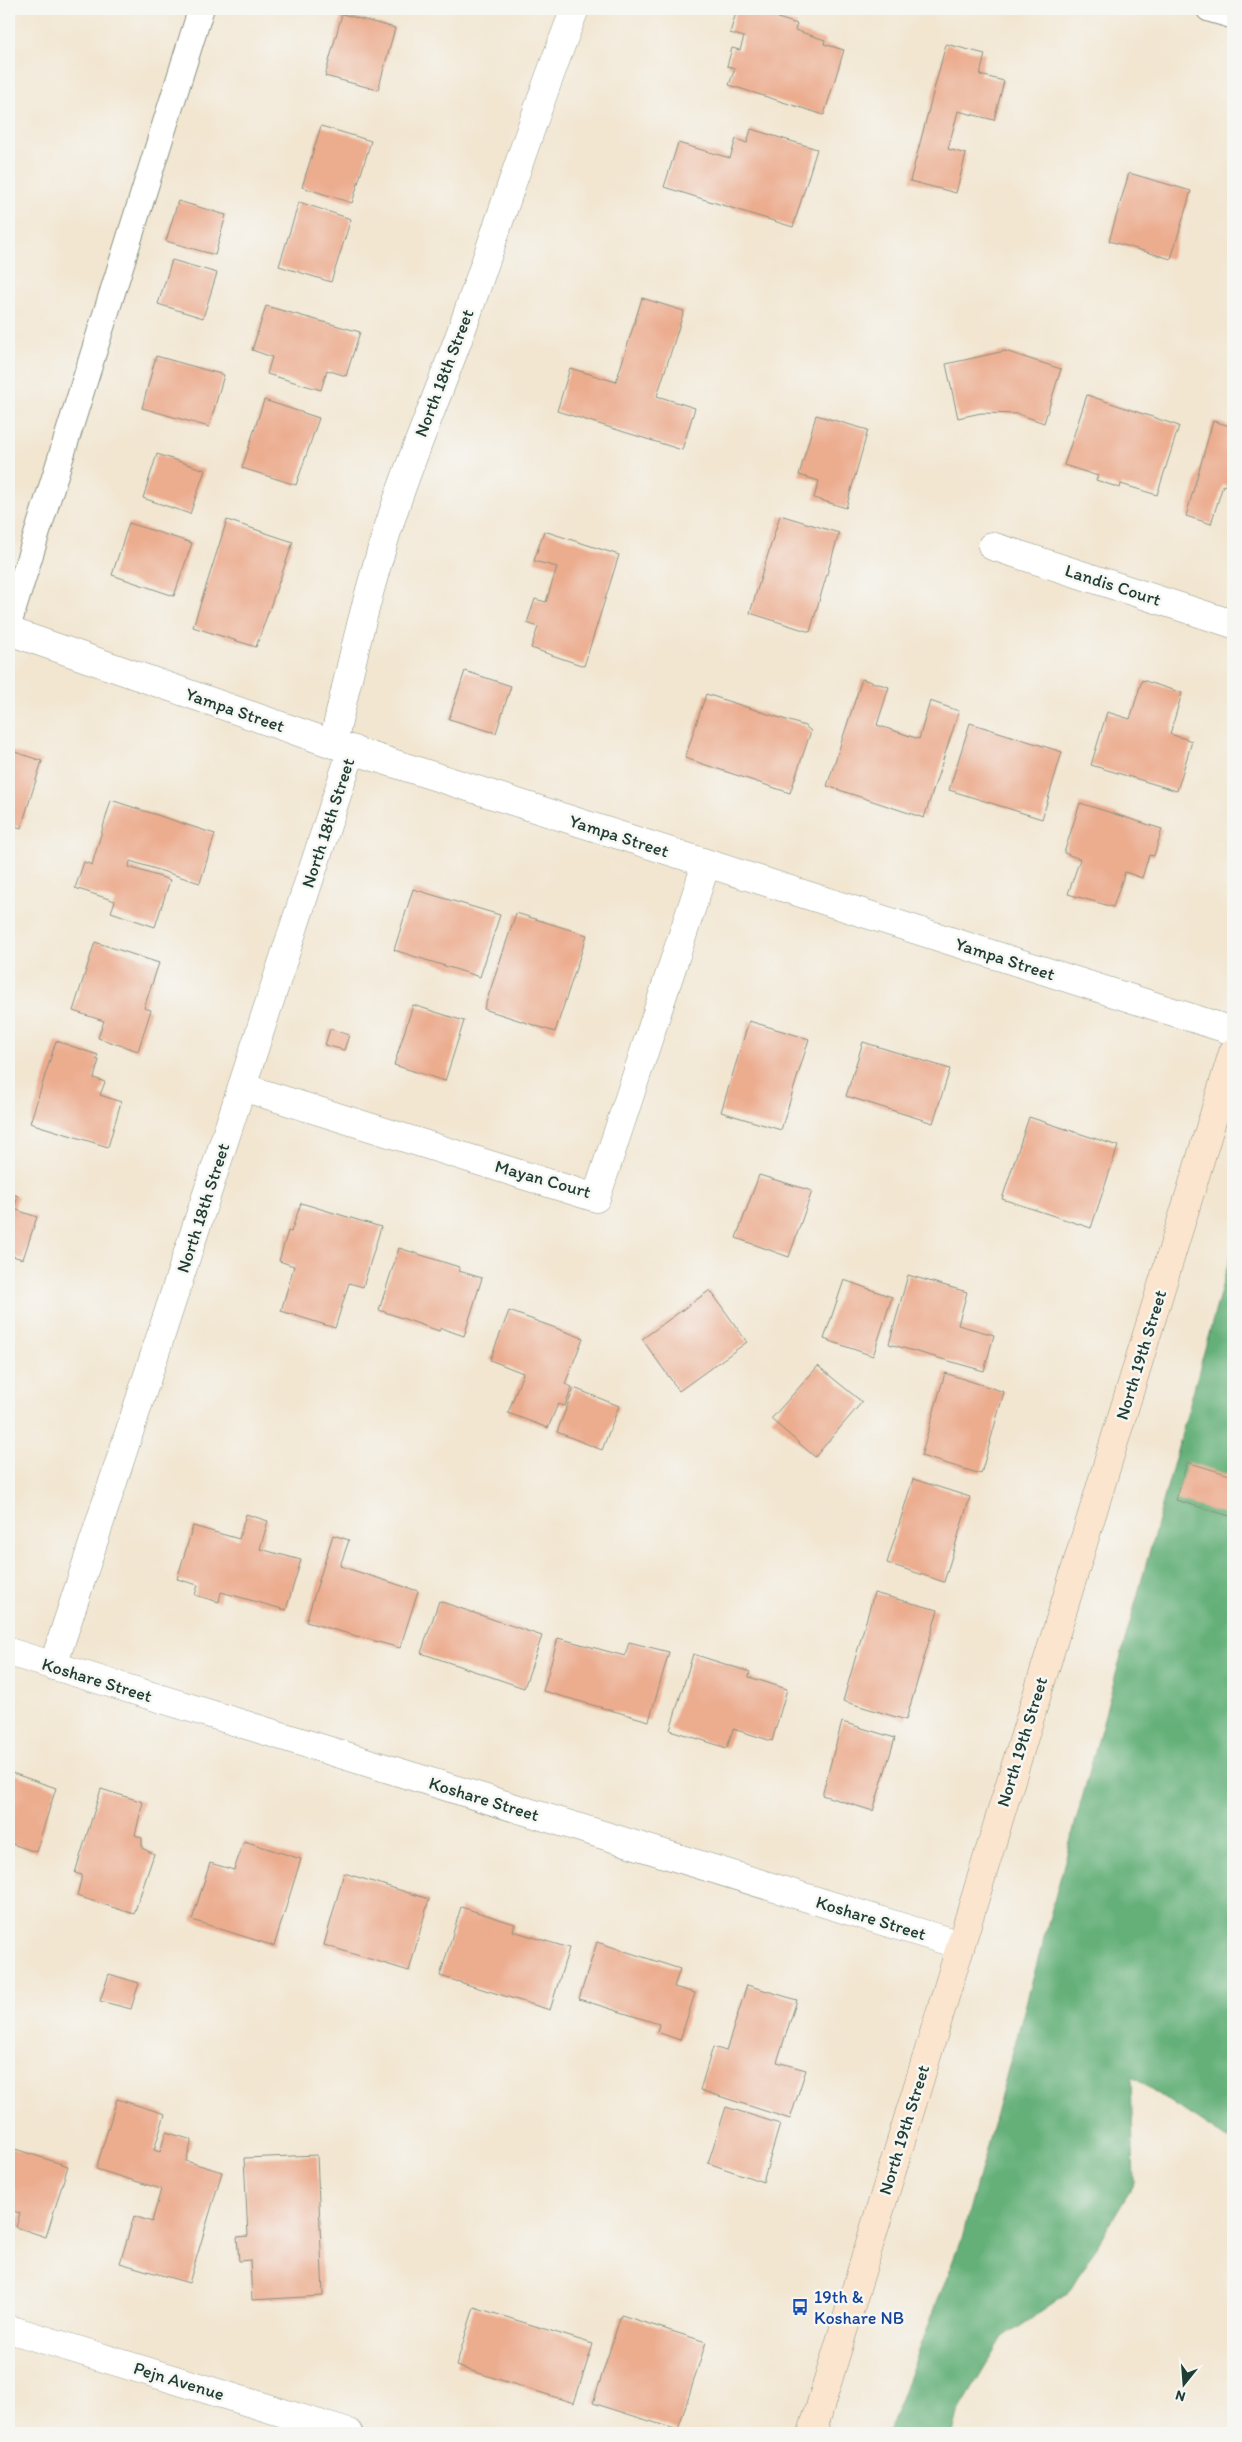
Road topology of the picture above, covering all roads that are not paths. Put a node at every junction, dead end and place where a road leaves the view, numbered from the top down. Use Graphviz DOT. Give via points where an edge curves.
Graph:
graph roads {
  1 [pos="201,9"];
  2 [pos="574,9"];
  3 [pos="1209,9"];
  4 [pos="1233,16"];
  5 [pos="992,546"];
  6 [pos="9,623"];
  7 [pos="1233,624"];
  8 [pos="9,631"];
  9 [pos="342,746"];
  10 [pos="706,864"];
  11 [pos="1233,1031"];
  12 [pos="1233,1052"];
  13 [pos="242,1087"];
  14 [pos="9,1652"];
  15 [pos="53,1666"];
  16 [pos="960,1945"];
  17 [pos="9,2329"];
  18 [pos="349,2433"];
  19 [pos="812,2433"];
  1 -- 6 [label="lane"];
  2 -- 9 [label="street, North 18th Street" via="470,307 417,444 374,575"];
  3 -- 4 [label="lane"];
  5 -- 7 [label="street, Landis Court"];
  8 -- 9 [label="street, Yampa Street"];
  9 -- 10 [label="street, Yampa Street"];
  9 -- 13 [label="street, North 18th Street"];
  10 -- 11 [label="street, Yampa Street"];
  10 -- 13 [label="street, Mayan Court" via="596,1198"];
  12 -- 16 [label="street, North 19th Street"];
  13 -- 15 [label="street, North 18th Street"];
  14 -- 15 [label="street, Koshare Street"];
  15 -- 16 [label="street, Koshare Street"];
  16 -- 19 [label="street, North 19th Street"];
  17 -- 18 [label="street, Pejn Avenue"];
}
